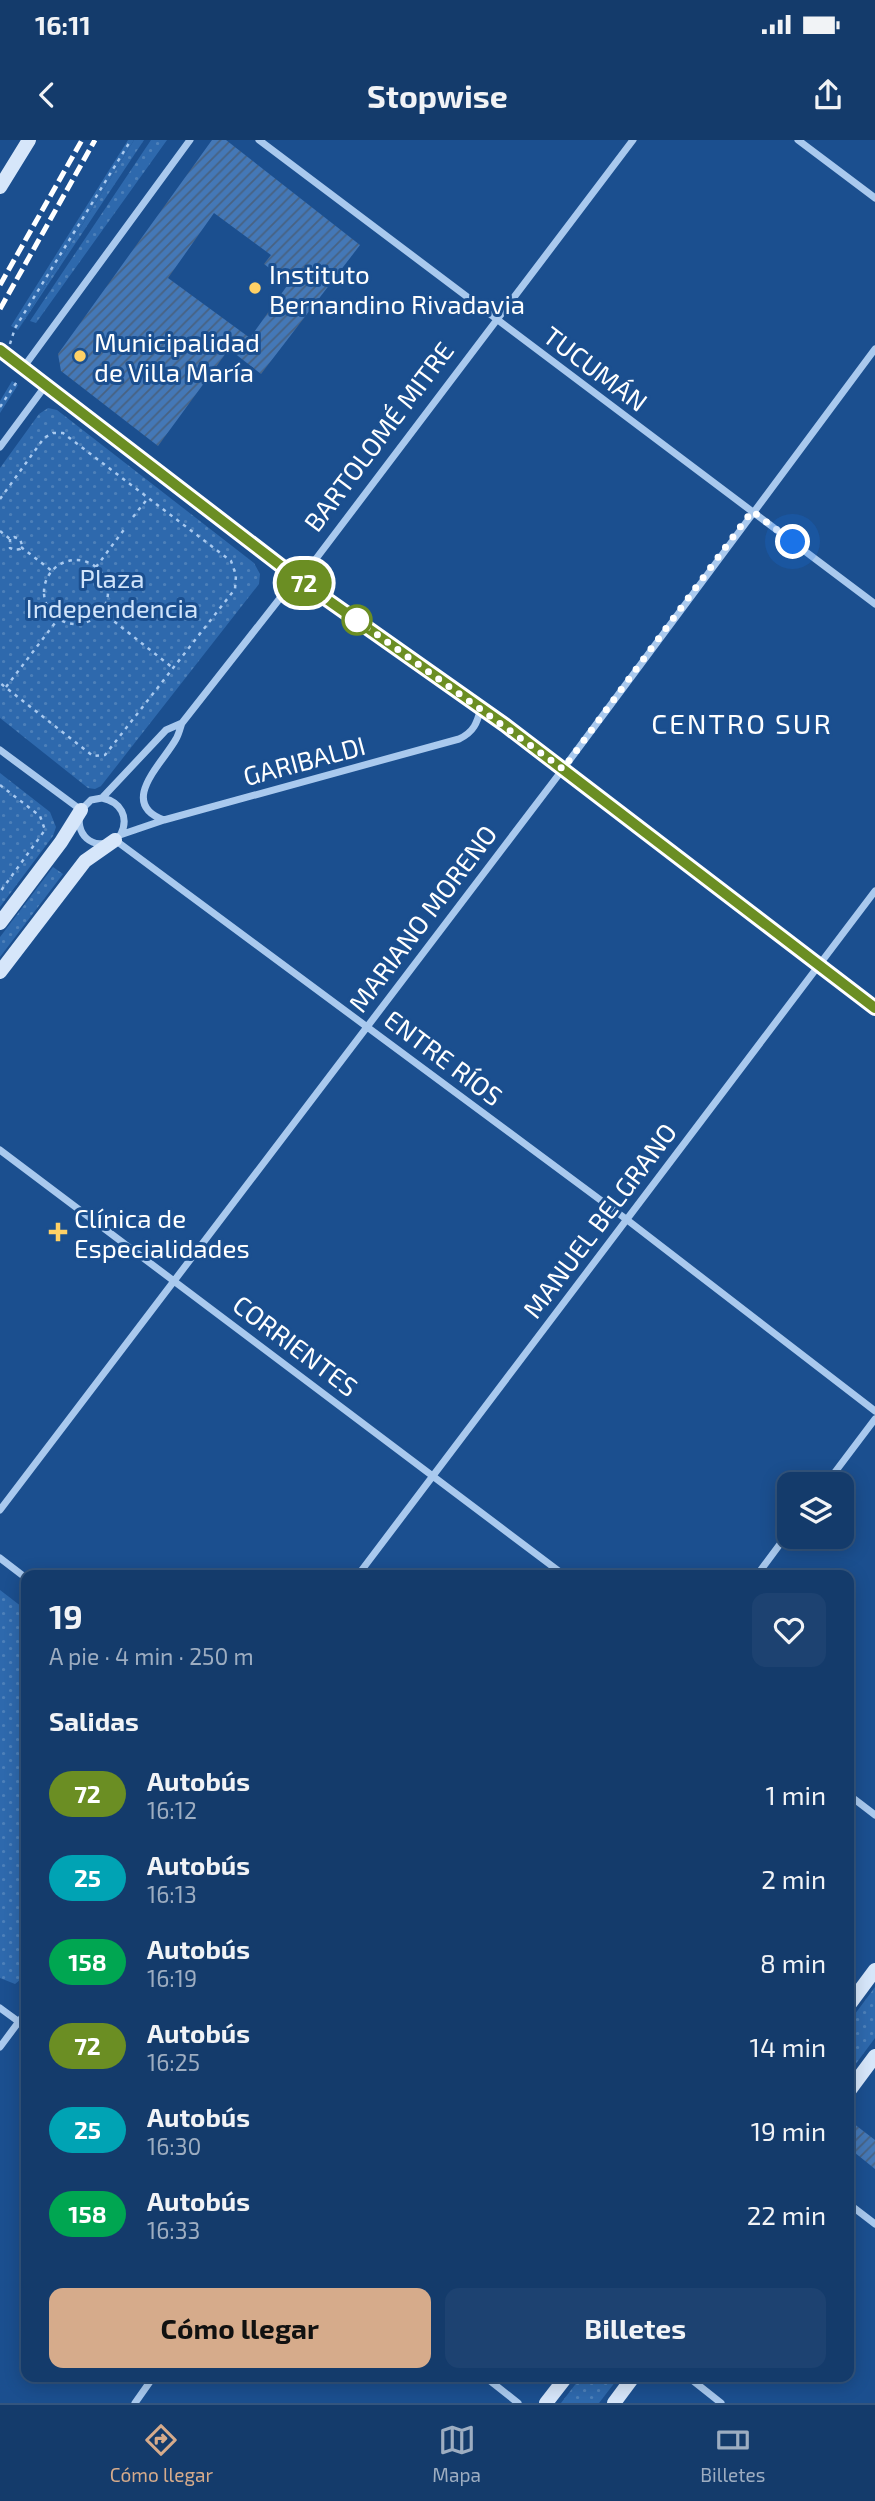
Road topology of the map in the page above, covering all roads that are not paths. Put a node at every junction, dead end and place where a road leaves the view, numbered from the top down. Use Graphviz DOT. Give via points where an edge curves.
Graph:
graph roads {
  1 [pos="29,140"];
  2 [pos="190,140"];
  3 [pos="259,140"];
  4 [pos="633,140"];
  5 [pos="798,140"];
  6 [pos="0,187"];
  7 [pos="875,198"];
  8 [pos="497,320"];
  9 [pos="875,349"];
  10 [pos="3,353"];
  11 [pos="23,368"];
  12 [pos="46,385"];
  13 [pos="0,447"];
  14 [pos="752,511"];
  15 [pos="298,579"];
  16 [pos="875,604"];
  17 [pos="481,708"];
  18 [pos="183,723"];
  19 [pos="0,750"];
  20 [pos="563,769"];
  21 [pos="102,798"];
  22 [pos="81,810"];
  23 [pos="164,820"];
  24 [pos="118,837"];
  25 [pos="875,891"];
  26 [pos="0,923"];
  27 [pos="819,965"];
  28 [pos="0,972"];
  29 [pos="875,1008"];
  30 [pos="367,1025"];
  31 [pos="0,1150"];
  32 [pos="626,1219"];
  33 [pos="174,1280"];
  34 [pos="875,1411"];
  35 [pos="875,1419"];
  36 [pos="835,1472"];
  37 [pos="434,1475"];
  38 [pos="0,1510"];
  39 [pos="777,1548"];
  40 [pos="0,1558"];
  41 [pos="362,1570"];
  42 [pos="558,1570"];
  43 [pos="761,1570"];
  44 [pos="21,1574"];
  45 [pos="854,1799"];
  46 [pos="875,1815"];
  47 [pos="875,1970"];
  48 [pos="854,1998"];
  49 [pos="0,2008"];
  50 [pos="21,2019"];
  51 [pos="19,2022"];
  52 [pos="0,2047"];
  53 [pos="875,2056"];
  54 [pos="854,2084"];
  55 [pos="854,2208"];
  56 [pos="875,2224"];
  57 [pos="150,2382"];
  58 [pos="492,2382"];
  59 [pos="563,2382"];
  60 [pos="630,2382"];
  61 [pos="695,2382"];
  62 [pos="135,2403"];
  63 [pos="518,2403"];
  64 [pos="547,2403"];
  65 [pos="614,2403"];
  66 [pos="722,2403"];
  1 -- 6 [label="main road"];
  2 -- 11 [label="street"];
  3 -- 8 [label="street, TUCUMÁN"];
  4 -- 8 [label="street, BARTOLOMÉ MITRE"];
  5 -- 7 [label="street"];
  8 -- 14 [label="street, TUCUMÁN"];
  8 -- 15 [label="street, BARTOLOMÉ MITRE"];
  9 -- 14 [label="street, MARIANO MORENO"];
  10 -- 11 [label="street"];
  11 -- 12 [label="street"];
  12 -- 13 [label="street"];
  12 -- 15 [label="street"];
  14 -- 16 [label="street, TUCUMÁN"];
  14 -- 20 [label="street, MARIANO MORENO"];
  15 -- 17 [label="street"];
  15 -- 18 [label="street, BARTOLOMÉ MITRE"];
  17 -- 20 [label="street"];
  17 -- 23 [label="street, GARIBALDI" via="476,725 459,740"];
  18 -- 21 [label="street, BARTOLOMÉ MITRE" via="166,730"];
  18 -- 23 [label="street, BARTOLOMÉ MITRE" via="144,790 148,811"];
  19 -- 22 [label="street"];
  20 -- 27 [label="street"];
  20 -- 30 [label="street, MARIANO MORENO"];
  21 -- 22 [label="street, BARTOLOMÉ MITRE" via="91,800"];
  21 -- 24 [label="street" via="116,803 124,814 124,828"];
  22 -- 24 [label="street, ENTRE RÍOS" via="79,828 87,839 103,845"];
  22 -- 26 [label="main road, BARTOLOMÉ MITRE"];
  23 -- 24 [label="street, GARIBALDI"];
  24 -- 28 [label="main road" via="85,861"];
  24 -- 30 [label="street, ENTRE RÍOS"];
  25 -- 27 [label="street, MANUEL BELGRANO"];
  27 -- 29 [label="street"];
  27 -- 32 [label="street, MANUEL BELGRANO"];
  30 -- 32 [label="street, ENTRE RÍOS"];
  30 -- 33 [label="street, MARIANO MORENO"];
  31 -- 33 [label="street, CORRIENTES"];
  32 -- 34 [label="street, ENTRE RÍOS"];
  32 -- 37 [label="street, MANUEL BELGRANO"];
  33 -- 37 [label="street, CORRIENTES"];
  33 -- 38 [label="street, MARIANO MORENO"];
  35 -- 36 [label="street"];
  37 -- 41 [label="street, MANUEL BELGRANO"];
  37 -- 42 [label="street, CORRIENTES"];
  39 -- 43 [label="street"];
  40 -- 44 [label="street"];
  45 -- 46 [label="street"];
  47 -- 48 [label="main road"];
  49 -- 51 [label="street"];
  50 -- 51 [label="street"];
  51 -- 52 [label="street"];
  53 -- 54 [label="main road"];
  55 -- 56 [label="street"];
  57 -- 62 [label="street"];
  58 -- 63 [label="street"];
  59 -- 64 [label="main road"];
  60 -- 65 [label="main road"];
  61 -- 66 [label="street"];
}
